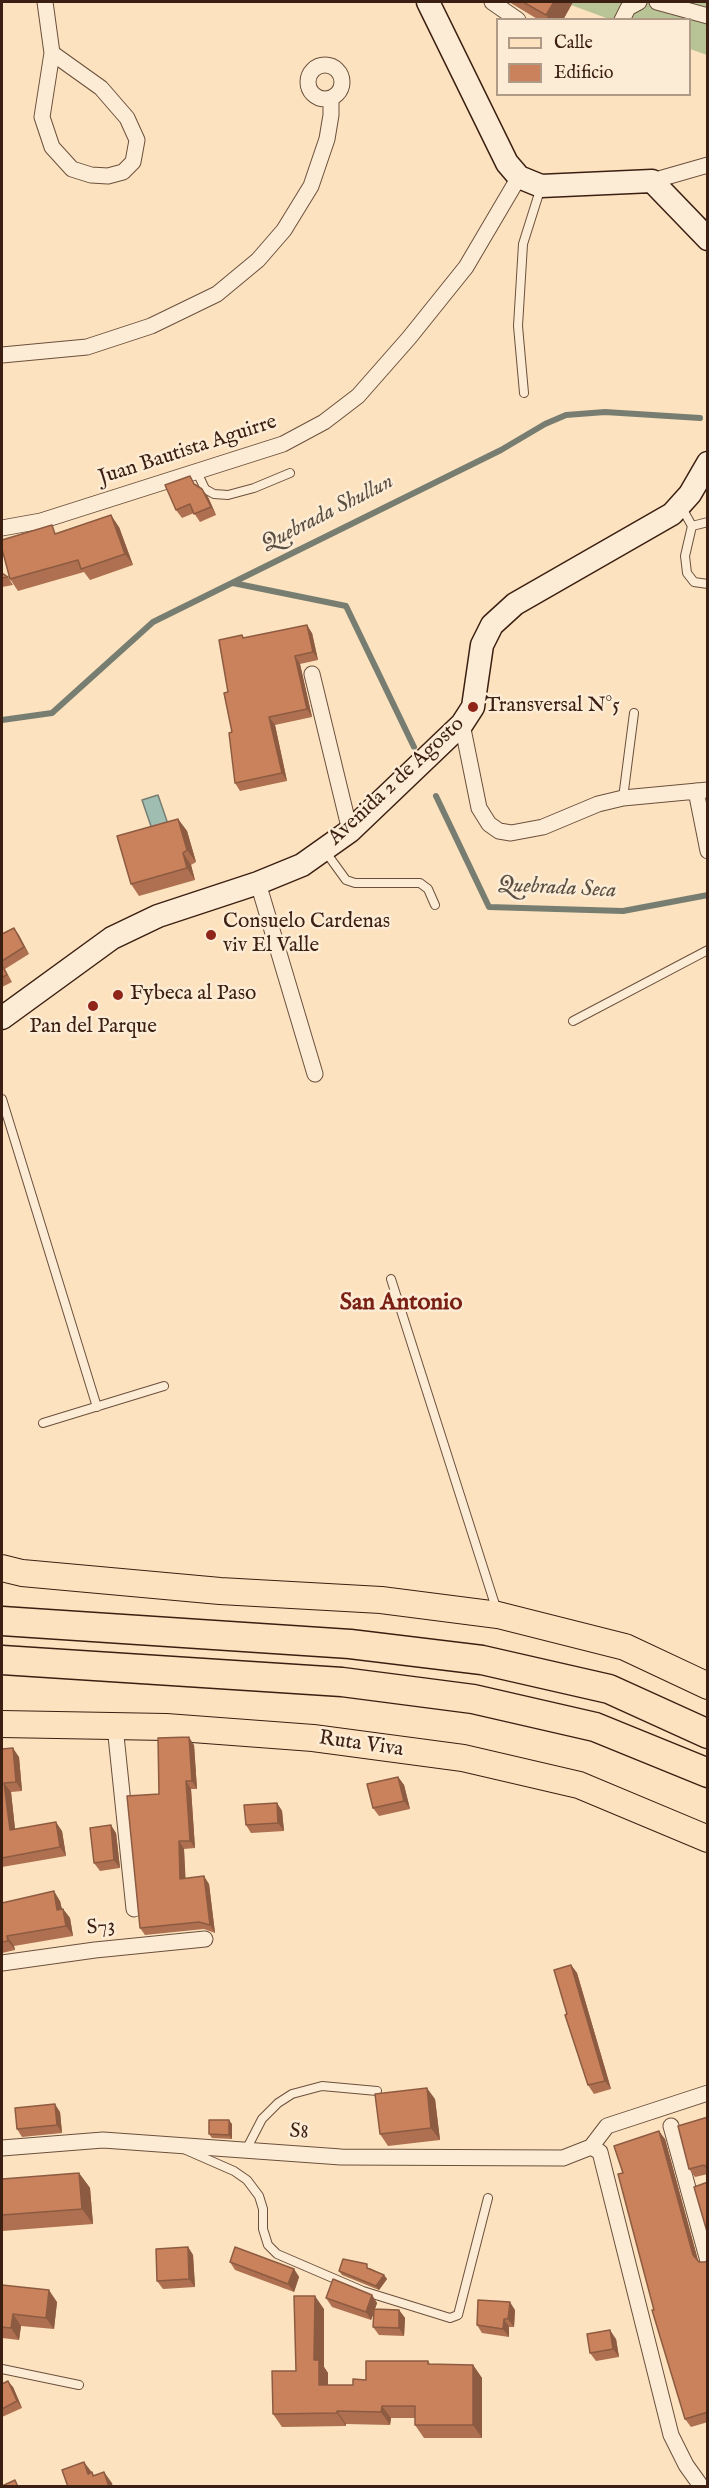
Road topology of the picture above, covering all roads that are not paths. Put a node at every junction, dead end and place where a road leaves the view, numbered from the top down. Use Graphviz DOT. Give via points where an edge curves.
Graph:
graph roads {
  1 [pos="45,2"];
  2 [pos="428,2"];
  3 [pos="492,2"];
  4 [pos="639,2"];
  5 [pos="657,2"];
  6 [pos="708,16"];
  7 [pos="515,18"];
  8 [pos="623,18"];
  9 [pos="52,53"];
  10 [pos="330,99"];
  11 [pos="708,165"];
  12 [pos="519,177"];
  13 [pos="652,181"];
  14 [pos="541,186"];
  15 [pos="708,239"];
  16 [pos="2,355"];
  17 [pos="524,393"];
  18 [pos="707,467"];
  19 [pos="197,472"];
  20 [pos="290,473"];
  21 [pos="680,505"];
  22 [pos="708,522"];
  23 [pos="692,526"];
  24 [pos="2,528"];
  25 [pos="708,584"];
  26 [pos="312,674"];
  27 [pos="633,713"];
  28 [pos="462,724"];
  29 [pos="702,791"];
  30 [pos="623,798"];
  31 [pos="350,831"];
  32 [pos="324,850"];
  33 [pos="708,851"];
  34 [pos="258,883"];
  35 [pos="435,905"];
  36 [pos="708,950"];
  37 [pos="2,1018"];
  38 [pos="573,1021"];
  39 [pos="315,1074"];
  40 [pos="2,1099"];
  41 [pos="391,1279"];
  42 [pos="164,1386"];
  43 [pos="97,1407"];
  44 [pos="43,1424"];
  45 [pos="2,1568"];
  46 [pos="498,1615"];
  47 [pos="2,1621"];
  48 [pos="2,1660"];
  49 [pos="708,1686"];
  50 [pos="2,1724"];
  51 [pos="115,1726"];
  52 [pos="708,1734"];
  53 [pos="708,1773"];
  54 [pos="708,1839"];
  55 [pos="134,1909"];
  56 [pos="205,1939"];
  57 [pos="2,1963"];
  58 [pos="376,2091"];
  59 [pos="708,2093"];
  60 [pos="671,2126"];
  61 [pos="176,2146"];
  62 [pos="591,2147"];
  63 [pos="2,2148"];
  64 [pos="246,2150"];
  65 [pos="488,2198"];
  66 [pos="708,2261"];
  67 [pos="2,2369"];
  68 [pos="79,2385"];
  69 [pos="701,2487"];
  1 -- 9 [label="street"];
  2 -- 12 [label="main road" via="507,163"];
  3 -- 7 [label="street"];
  4 -- 8 [label="street" via="628,8"];
  5 -- 6 [label="street"];
  9 -- 9 [label="street" via="42,117 52,147 72,169 91,175 123,172 134,162 137,140 127,118 101,87"];
  10 -- 16 [label="street" via="332,115 327,139 311,186 284,230 258,260 217,294 151,326 87,347"];
  11 -- 13 [label="street"];
  12 -- 14 [label="main road"];
  12 -- 19 [label="street, Juan Bautista Aguirre" via="466,267 358,396 324,422 283,444"];
  13 -- 14 [label="main road"];
  13 -- 15 [label="main road"];
  14 -- 17 [label="lane" via="523,244 518,326"];
  18 -- 21 [label="main road, Avenida 2 de Agosto"];
  19 -- 20 [label="lane" via="205,489 228,495"];
  19 -- 24 [label="street, Juan Bautista Aguirre" via="41,521"];
  21 -- 23 [label="lane"];
  21 -- 28 [label="main road, Avenida 2 de Agosto" via="672,514 515,604 492,625 482,645 472,707"];
  22 -- 23 [label="lane"];
  23 -- 25 [label="lane" via="685,556 687,573 694,582"];
  26 -- 31 [label="street"];
  27 -- 30 [label="lane"];
  28 -- 30 [label="street" via="479,808 499,831 512,833 543,827"];
  28 -- 31 [label="main road, Avenida 2 de Agosto"];
  29 -- 30 [label="street"];
  29 -- 33 [label="street"];
  31 -- 32 [label="main road, Avenida 2 de Agosto"];
  32 -- 34 [label="main road, Avenida 2 de Agosto" via="302,865"];
  32 -- 35 [label="lane" via="346,880 420,883 428,889"];
  34 -- 37 [label="main road, Avenida 2 de Agosto" via="158,916 112,938"];
  34 -- 39 [label="street"];
  36 -- 38 [label="lane"];
  40 -- 43 [label="lane"];
  41 -- 46 [label="lane"];
  42 -- 43 [label="lane"];
  43 -- 44 [label="lane"];
  45 -- 46 [label="main road" via="220,1591 381,1600"];
  46 -- 49 [label="main road" via="625,1647"];
  47 -- 52 [label="highway" via="350,1644 482,1660 609,1689"];
  48 -- 53 [label="highway" via="342,1682 472,1699 595,1727"];
  50 -- 51 [label="main road, Ruta Viva"];
  51 -- 54 [label="main road, Ruta Viva" via="313,1738 463,1758 579,1785"];
  51 -- 55 [label="street"];
  56 -- 57 [label="street, S73"];
  58 -- 64 [label="lane" via="322,2086 292,2094 262,2119"];
  59 -- 62 [label="street, S8" via="607,2126"];
  60 -- 66 [label="street" via="694,2187"];
  61 -- 63 [label="street, S8" via="103,2140"];
  61 -- 64 [label="street, S8"];
  61 -- 65 [label="lane" via="248,2180 259,2196 268,2245 277,2254 363,2291 450,2318 458,2315"];
  62 -- 64 [label="street, S8" via="563,2158 341,2157"];
  62 -- 69 [label="street" via="600,2152 603,2162 672,2435"];
  67 -- 68 [label="lane"];
}
